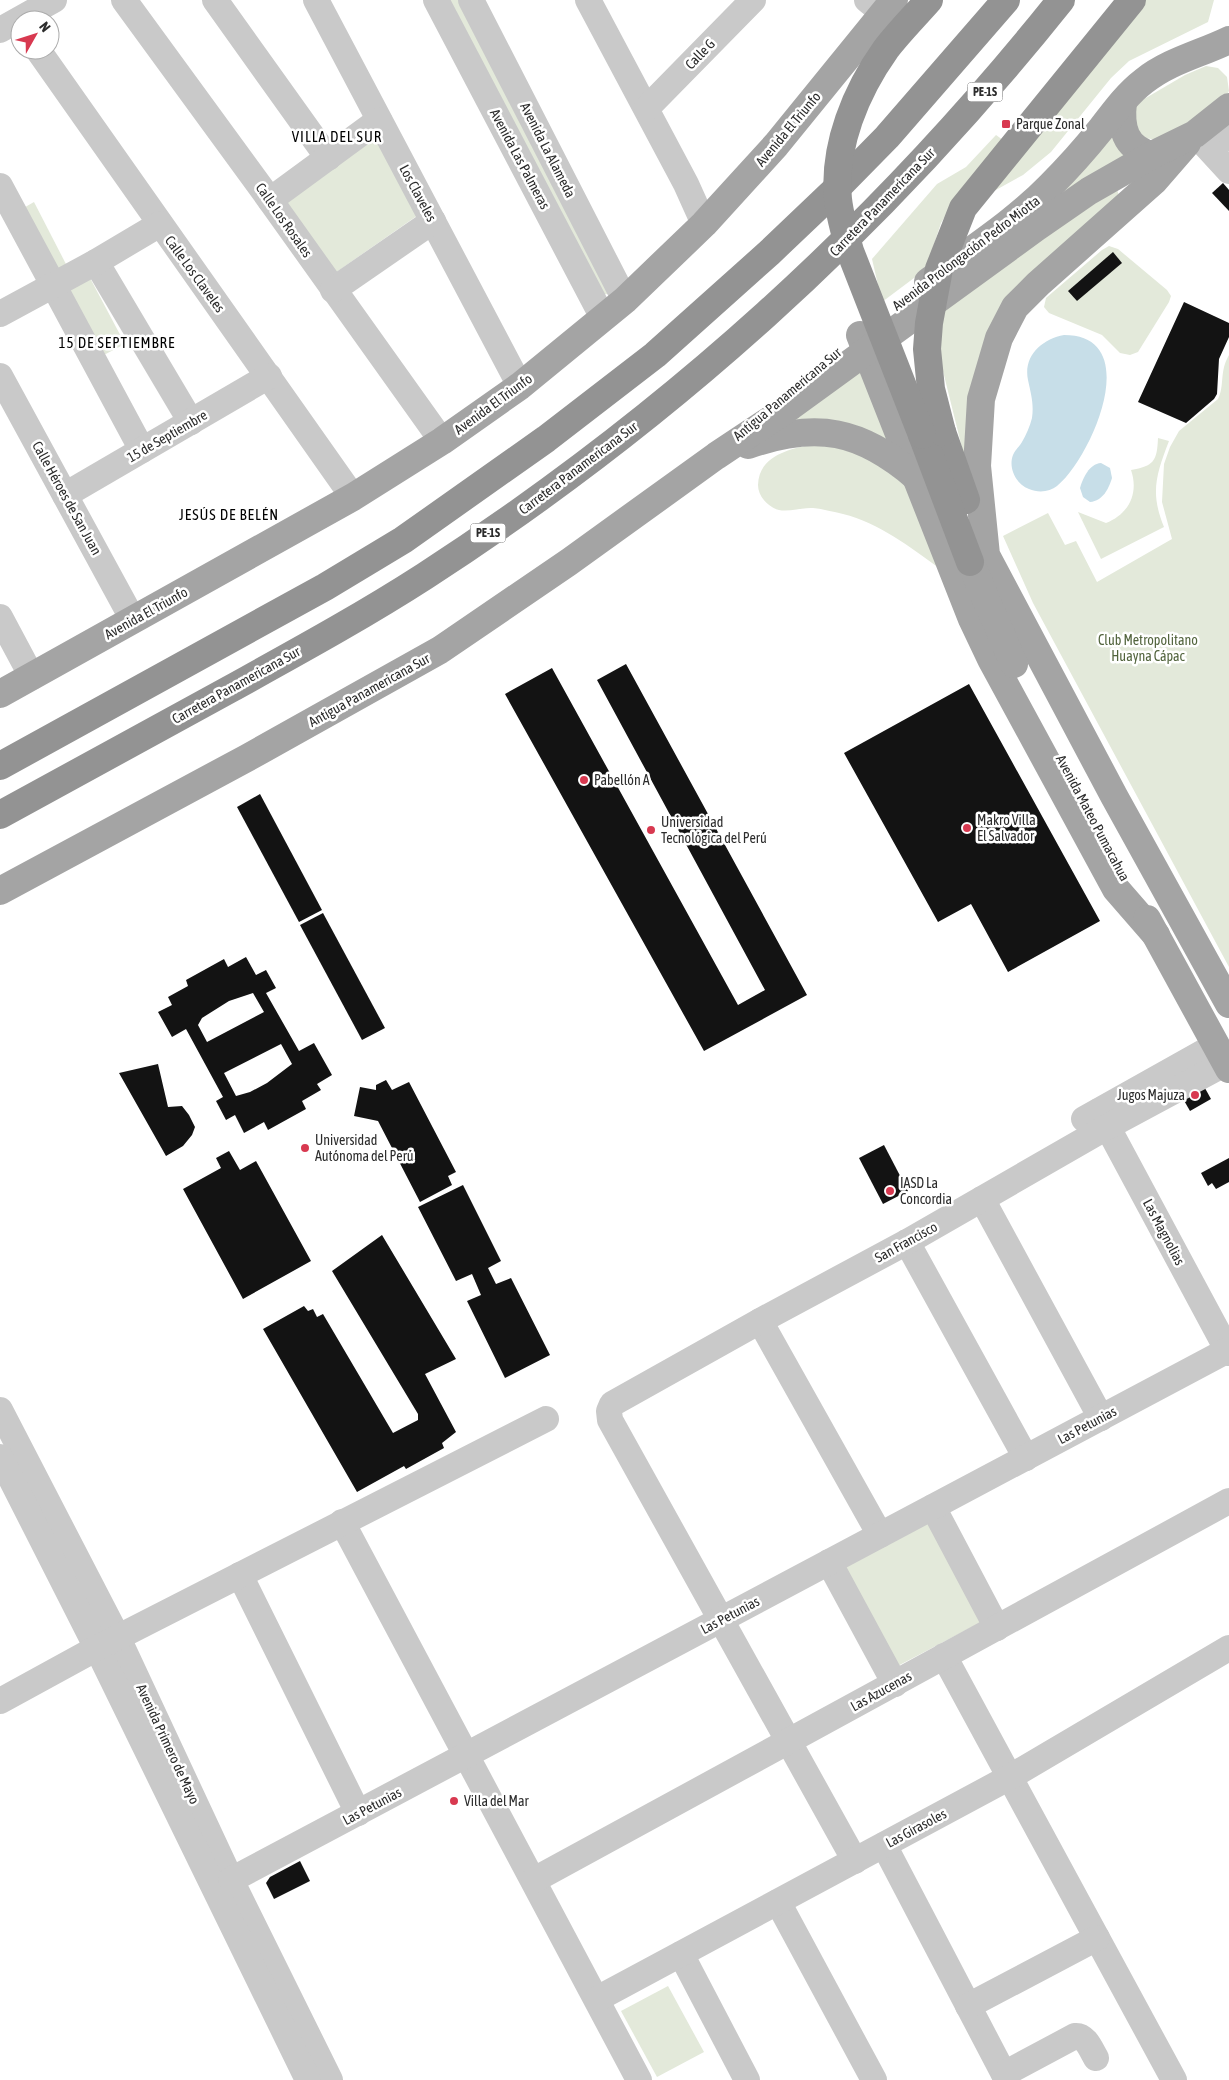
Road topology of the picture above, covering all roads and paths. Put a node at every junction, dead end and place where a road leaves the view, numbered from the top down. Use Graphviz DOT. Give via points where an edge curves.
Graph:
graph roads {
  1 [pos="54,0"];
  2 [pos="124,0"];
  3 [pos="215,0"];
  4 [pos="316,0"];
  5 [pos="436,0"];
  6 [pos="471,0"];
  7 [pos="753,0"];
  8 [pos="929,0"];
  9 [pos="1006,0"];
  10 [pos="1061,0"];
  11 [pos="1132,0"];
  12 [pos="596,3"];
  13 [pos="881,4"];
  14 [pos="37,10"];
  15 [pos="1223,49"];
  16 [pos="45,60"];
  17 [pos="1123,102"];
  18 [pos="646,108"];
  19 [pos="379,120"];
  20 [pos="1216,125"];
  21 [pos="1152,155"];
  22 [pos="328,158"];
  23 [pos="1229,171"];
  24 [pos="0,186"];
  25 [pos="270,200"];
  26 [pos="433,221"];
  27 [pos="160,224"];
  28 [pos="704,224"];
  29 [pos="96,262"];
  30 [pos="52,285"];
  31 [pos="333,290"];
  32 [pos="625,300"];
  33 [pos="0,314"];
  34 [pos="603,318"];
  35 [pos="863,342"];
  36 [pos="0,376"];
  37 [pos="269,376"];
  38 [pos="520,386"];
  39 [pos="191,422"];
  40 [pos="932,433"];
  41 [pos="442,441"];
  42 [pos="142,450"];
  43 [pos="716,456"];
  44 [pos="917,479"];
  45 [pos="65,495"];
  46 [pos="353,496"];
  47 [pos="978,559"];
  48 [pos="0,617"];
  49 [pos="133,620"];
  50 [pos="32,677"];
  51 [pos="0,694"];
  52 [pos="0,766"];
  53 [pos="0,815"];
  54 [pos="0,891"];
  55 [pos="1156,935"];
  56 [pos="1229,1004"];
  57 [pos="1224,1059"];
  58 [pos="1093,1125"];
  59 [pos="982,1199"];
  60 [pos="907,1242"];
  61 [pos="760,1321"];
  62 [pos="1228,1352"];
  63 [pos="0,1410"];
  64 [pos="1101,1418"];
  65 [pos="546,1419"];
  66 [pos="0,1457"];
  67 [pos="1026,1458"];
  68 [pos="1229,1501"];
  69 [pos="933,1507"];
  70 [pos="342,1522"];
  71 [pos="880,1535"];
  72 [pos="829,1562"];
  73 [pos="240,1575"];
  74 [pos="722,1620"];
  75 [pos="998,1628"];
  76 [pos="108,1643"];
  77 [pos="1229,1648"];
  78 [pos="944,1656"];
  79 [pos="894,1684"];
  80 [pos="0,1701"];
  81 [pos="789,1741"];
  82 [pos="467,1755"];
  83 [pos="1010,1777"];
  84 [pos="358,1814"];
  85 [pos="884,1845"];
  86 [pos="855,1861"];
  87 [pos="232,1880"];
  88 [pos="534,1880"];
  89 [pos="778,1902"];
  90 [pos="1097,1938"];
  91 [pos="681,1954"];
  92 [pos="598,1999"];
  93 [pos="968,2006"];
  94 [pos="1096,2058"];
  95 [pos="1006,2077"];
  96 [pos="308,2080"];
  97 [pos="330,2080"];
  98 [pos="639,2080"];
  99 [pos="747,2080"];
  100 [pos="874,2080"];
  101 [pos="1174,2080"];
  1 -- 14 [label="street"];
  2 -- 25 [label="street, Calle Los Rosales"];
  3 -- 22 [label="street"];
  4 -- 19 [label="street, Los Claveles"];
  5 -- 34 [label="street, Avenida Las Palmeras"];
  6 -- 32 [label="street, Avenida La Alameda"];
  7 -- 18 [label="street, Calle G"];
  8 -- 40 [label="highway, bridge" via="887,48 860,89 839,155 838,193 850,251"];
  9 -- 52 [label="highway" via="887,137 831,194 655,355 546,439 403,540 325,587"];
  10 -- 53 [label="highway, Carretera Panamericana Sur / PE-1S" via="968,111 861,226 726,351 635,426 425,576 345,625"];
  11 -- 40 [label="highway, bridge" via="963,208 939,269 929,323 927,349"];
  12 -- 18 [label="street"];
  13 -- 28 [label="main road, Avenida El Triunfo" via="776,145"];
  15 -- 17 [label="main road, Avenida Prolongación Pedro Miotta" via="1192,54 1158,71"];
  16 -- 27 [label="street, Calle Los Claveles"];
  17 -- 21 [label="main road" via="1122,123 1129,141 1137,149"];
  17 -- 35 [label="main road, Avenida Prolongación Pedro Miotta" via="1040,196"];
  18 -- 28 [label="street"];
  19 -- 22 [label="street"];
  19 -- 26 [label="street, Los Claveles"];
  20 -- 21 [label="main road, Avenida Prolongación Pedro Miotta"];
  20 -- 23 [label="street"];
  20 -- 47 [label="main road" via="1015,307 999,338 981,399 977,466"];
  21 -- 35 [label="main road, Avenida Prolongación Pedro Miotta" via="1089,191"];
  22 -- 25 [label="street"];
  24 -- 30 [label="street"];
  25 -- 31 [label="street, Calle Los Rosales"];
  26 -- 31 [label="street"];
  26 -- 38 [label="street, Los Claveles"];
  27 -- 29 [label="street"];
  27 -- 37 [label="street, Calle Los Claveles"];
  28 -- 32 [label="main road, Avenida El Triunfo"];
  29 -- 30 [label="street"];
  29 -- 39 [label="street"];
  30 -- 33 [label="street"];
  30 -- 42 [label="street"];
  31 -- 41 [label="street, Calle Los Rosales"];
  32 -- 34 [label="main road, Avenida El Triunfo"];
  34 -- 38 [label="main road, Avenida El Triunfo"];
  35 -- 43 [label="main road, Antigua Panamericana Sur" via="791,406"];
  35 -- 44 [label="main road"];
  36 -- 45 [label="street, Calle Héroes de San Juan"];
  37 -- 39 [label="street, 15 de Septiembre"];
  37 -- 46 [label="street, Calle Los Claveles"];
  38 -- 41 [label="main road, Avenida El Triunfo"];
  39 -- 42 [label="street, 15 de Septiembre"];
  40 -- 47 [label="highway"];
  41 -- 46 [label="main road, Avenida El Triunfo"];
  42 -- 45 [label="street, 15 de Septiembre"];
  43 -- 44 [label="main road" via="769,437 800,432 832,432 881,450"];
  43 -- 54 [label="main road, Antigua Panamericana Sur" via="440,650"];
  44 -- 55 [label="main road" via="972,620 991,659 1116,889"];
  45 -- 49 [label="street, Calle Héroes de San Juan"];
  46 -- 49 [label="main road, Avenida El Triunfo"];
  47 -- 55 [label="main road, Avenida Mateo Pumacahua" via="1006,648 1070,776"];
  47 -- 56 [label="main road, Avenida Mateo Pumacahua" via="1110,787"];
  48 -- 50 [label="street"];
  49 -- 50 [label="main road, Avenida El Triunfo"];
  50 -- 51 [label="main road, Avenida El Triunfo"];
  55 -- 57 [label="main road, Avenida Mateo Pumacahua"];
  57 -- 58 [label="street, San Francisco"];
  58 -- 59 [label="street, San Francisco"];
  58 -- 62 [label="street, Las Magnolias"];
  59 -- 60 [label="street, San Francisco"];
  59 -- 64 [label="street"];
  60 -- 61 [label="street, San Francisco"];
  60 -- 67 [label="street"];
  61 -- 71 [label="street"];
  61 -- 74 [label="street, San Francisco" via="612,1404 609,1411 610,1420"];
  62 -- 64 [label="street, Las Petunias"];
  63 -- 76 [label="street, Avenida Primero de Mayo"];
  64 -- 67 [label="street, Las Petunias"];
  65 -- 70 [label="street"];
  66 -- 76 [label="street, Avenida Primero de Mayo"];
  67 -- 69 [label="street, Las Petunias"];
  68 -- 75 [label="street, Las Azucenas"];
  69 -- 71 [label="street, Las Petunias"];
  69 -- 75 [label="street"];
  70 -- 73 [label="street"];
  70 -- 82 [label="street"];
  71 -- 72 [label="street, Las Petunias"];
  72 -- 74 [label="street, Las Petunias"];
  72 -- 79 [label="street"];
  73 -- 76 [label="street"];
  73 -- 84 [label="street"];
  74 -- 81 [label="street"];
  74 -- 82 [label="street, Las Petunias"];
  75 -- 78 [label="street, Las Azucenas"];
  76 -- 80 [label="street"];
  76 -- 87 [label="street, Avenida Primero de Mayo"];
  76 -- 96 [label="street, Avenida Primero de Mayo"];
  77 -- 83 [label="street, Las Girasoles"];
  78 -- 79 [label="street, Las Azucenas"];
  78 -- 83 [label="street"];
  79 -- 81 [label="street, Las Azucenas"];
  81 -- 86 [label="street"];
  81 -- 88 [label="street, Las Azucenas"];
  82 -- 84 [label="street, Las Petunias"];
  82 -- 88 [label="street"];
  83 -- 85 [label="street, Las Girasoles"];
  83 -- 90 [label="street"];
  84 -- 87 [label="street, Las Petunias"];
  85 -- 86 [label="street, Las Girasoles"];
  85 -- 93 [label="street"];
  86 -- 89 [label="street, Las Girasoles"];
  87 -- 97 [label="street, Avenida Primero de Mayo"];
  88 -- 92 [label="street"];
  89 -- 91 [label="street, Las Girasoles"];
  89 -- 100 [label="street"];
  90 -- 93 [label="street"];
  90 -- 101 [label="street"];
  91 -- 92 [label="street, Las Girasoles"];
  91 -- 99 [label="street"];
  92 -- 98 [label="street"];
  93 -- 95 [label="street"];
  94 -- 95 [label="street" via="1083,2038 1075,2036"];
}
